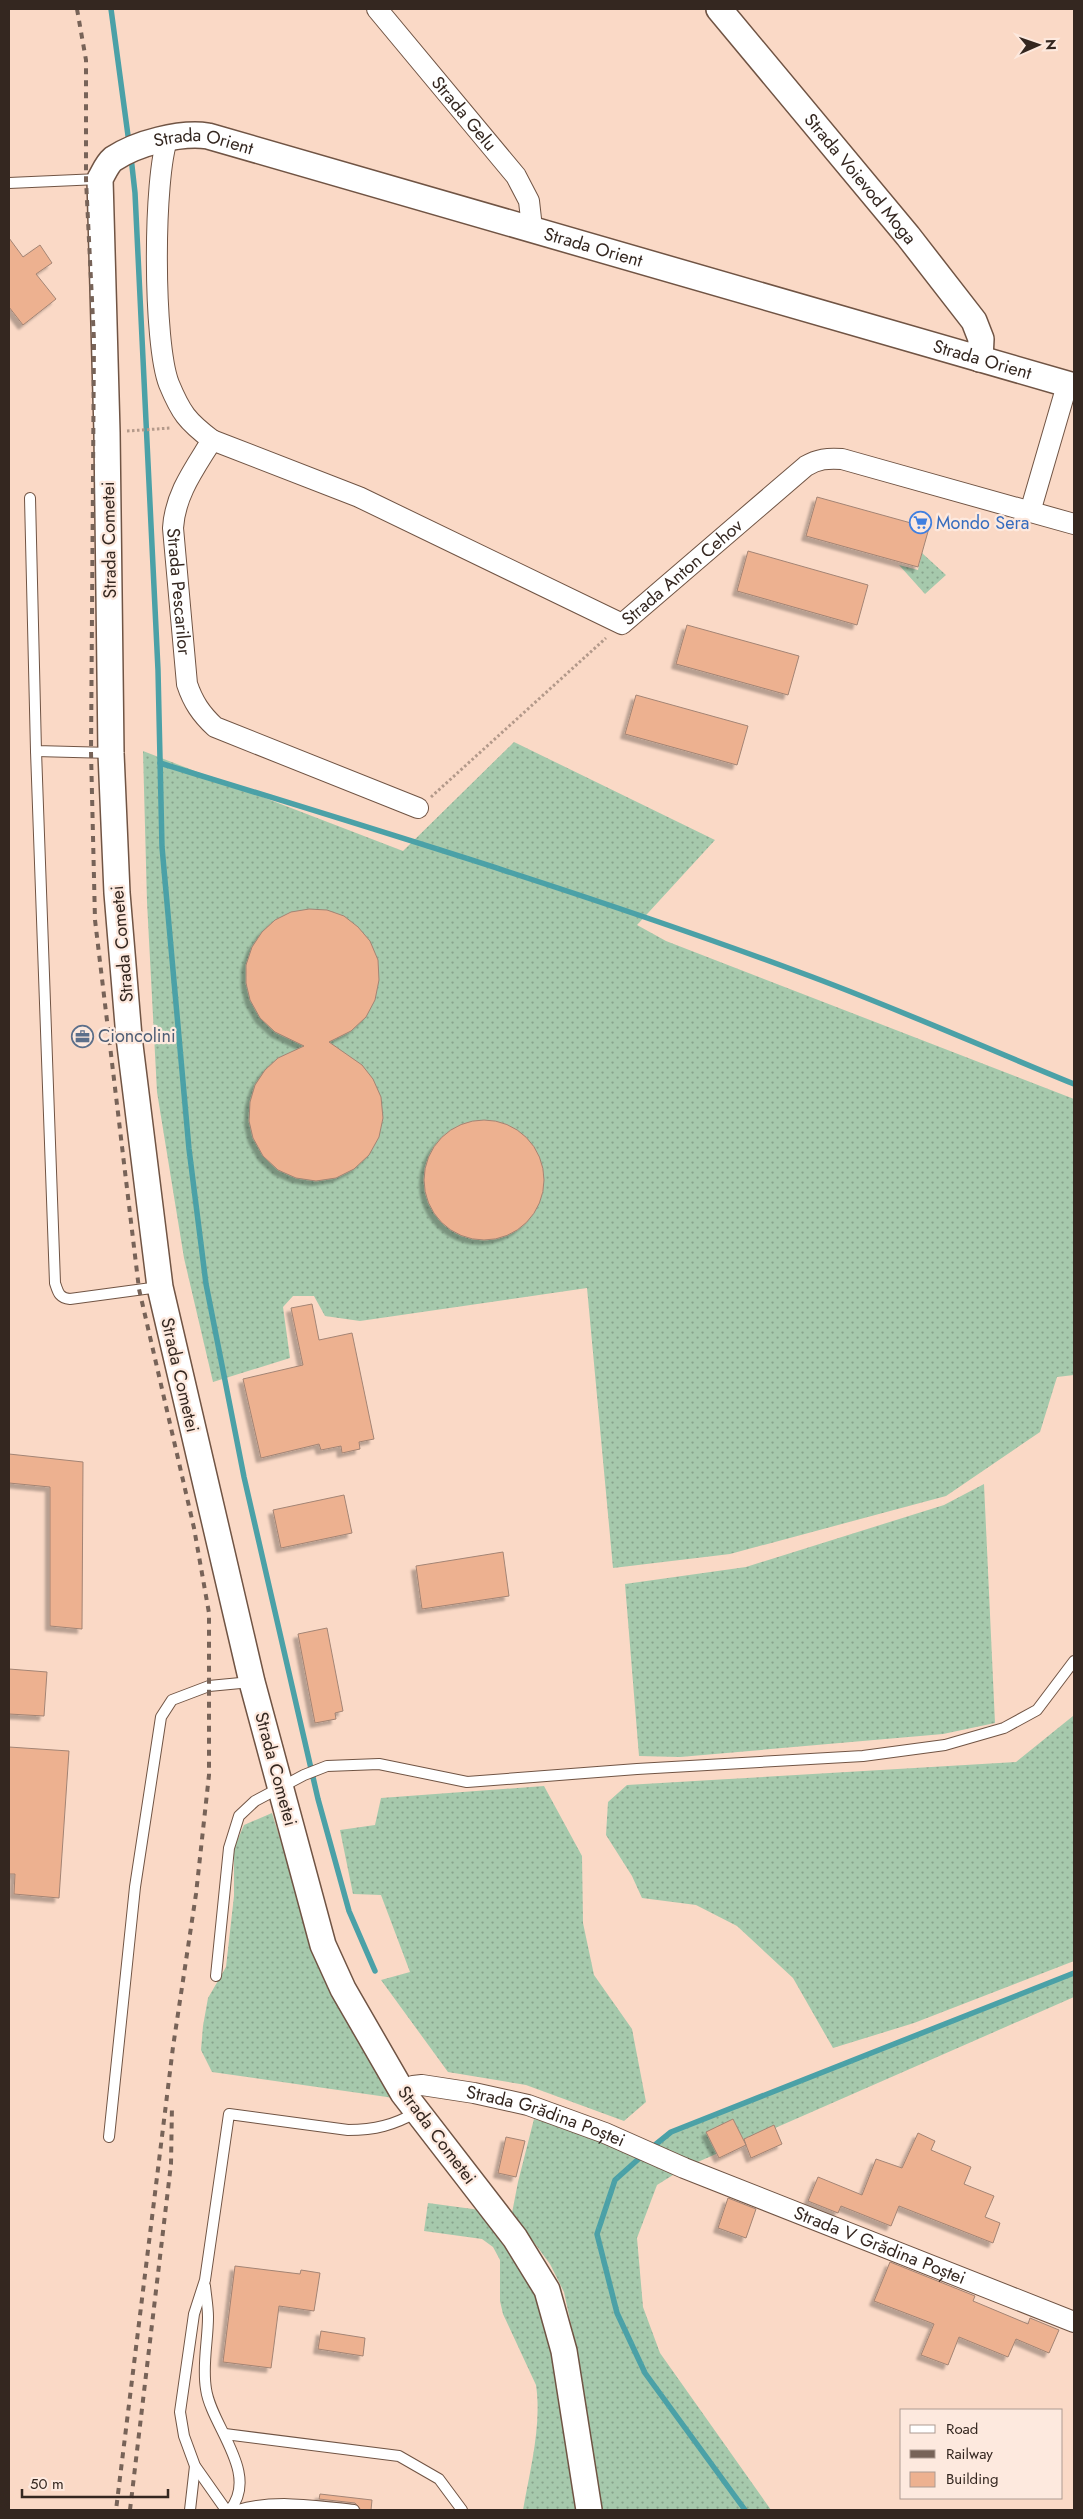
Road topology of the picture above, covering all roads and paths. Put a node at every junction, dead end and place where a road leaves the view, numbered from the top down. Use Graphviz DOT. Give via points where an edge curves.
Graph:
graph roads {
  1 [pos="377,9"];
  2 [pos="719,9"];
  3 [pos="160,140"];
  4 [pos="107,169"];
  5 [pos="9,183"];
  6 [pos="532,228"];
  7 [pos="980,359"];
  8 [pos="1071,386"];
  9 [pos="168,428"];
  10 [pos="133,430"];
  11 [pos="212,440"];
  12 [pos="30,498"];
  13 [pos="1030,512"];
  14 [pos="1074,524"];
  15 [pos="622,624"];
  16 [pos="36,751"];
  17 [pos="111,753"];
  18 [pos="418,808"];
  19 [pos="160,1287"];
  20 [pos="1074,1661"];
  21 [pos="252,1682"];
  22 [pos="281,1788"];
  23 [pos="216,1976"];
  24 [pos="411,2102"];
  25 [pos="109,2137"];
  26 [pos="684,2168"];
  27 [pos="205,2280"];
  28 [pos="1072,2315"];
  29 [pos="225,2434"];
  30 [pos="195,2466"];
  31 [pos="190,2510"];
  32 [pos="226,2510"];
  33 [pos="230,2510"];
  34 [pos="238,2510"];
  35 [pos="354,2510"];
  36 [pos="462,2510"];
  37 [pos="589,2510"];
  1 -- 6 [label="street, Strada Gelu" via="516,176 529,201"];
  2 -- 7 [label="street, Strada Voievod Moga" via="908,236 974,321 981,339"];
  3 -- 4 [label="street, Strada Orient"];
  3 -- 6 [label="street, Strada Orient" via="208,136"];
  3 -- 11 [label="street" via="160,335 168,382 187,420"];
  4 -- 5 [label="lane"];
  4 -- 17 [label="street, Strada Cometei"];
  6 -- 7 [label="street, Strada Orient"];
  7 -- 8 [label="street, Strada Orient"];
  8 -- 13 [label="street"];
  9 -- 10 [label="path"];
  11 -- 15 [label="street, Strada Anton Cehov" via="358,496"];
  11 -- 18 [label="street, Strada Pescarilor" via="183,488 174,510 187,684 193,702 215,727"];
  12 -- 16 [label="lane"];
  13 -- 14 [label="street"];
  13 -- 15 [label="street, Strada Anton Cehov" via="842,459 817,460"];
  15 -- 18 [label="path"];
  16 -- 17 [label="lane"];
  16 -- 19 [label="lane" via="58,1294 70,1299"];
  17 -- 19 [label="street, Strada Cometei" via="117,893 130,1037"];
  19 -- 21 [label="street, Strada Cometei"];
  20 -- 22 [label="lane" via="1037,1710 1004,1728 945,1744 864,1756 467,1782 379,1764 327,1766"];
  21 -- 22 [label="street, Strada Cometei"];
  21 -- 25 [label="lane" via="209,1686 172,1700 161,1716 135,1887"];
  22 -- 23 [label="lane" via="255,1800 239,1816 229,1848"];
  22 -- 24 [label="street, Strada Cometei" via="323,1945 343,1989"];
  24 -- 26 [label="street, Strada Grădina Poștei" via="413,2086 422,2085 528,2105 605,2133"];
  24 -- 27 [label="lane" via="386,2127 368,2130 229,2114"];
  24 -- 37 [label="street, Strada Cometei" via="515,2238 547,2290 564,2351"];
  26 -- 28 [label="street, Strada V Grădina Poștei"];
  27 -- 29 [label="lane" via="208,2316 204,2364 206,2391"];
  27 -- 30 [label="lane" via="194,2314 180,2412 184,2436"];
  29 -- 33 [label="lane" via="241,2482"];
  29 -- 36 [label="lane" via="399,2456 439,2479"];
  30 -- 31 [label="lane"];
  30 -- 32 [label="lane"];
  34 -- 35 [label="lane" via="258,2504"];
}
